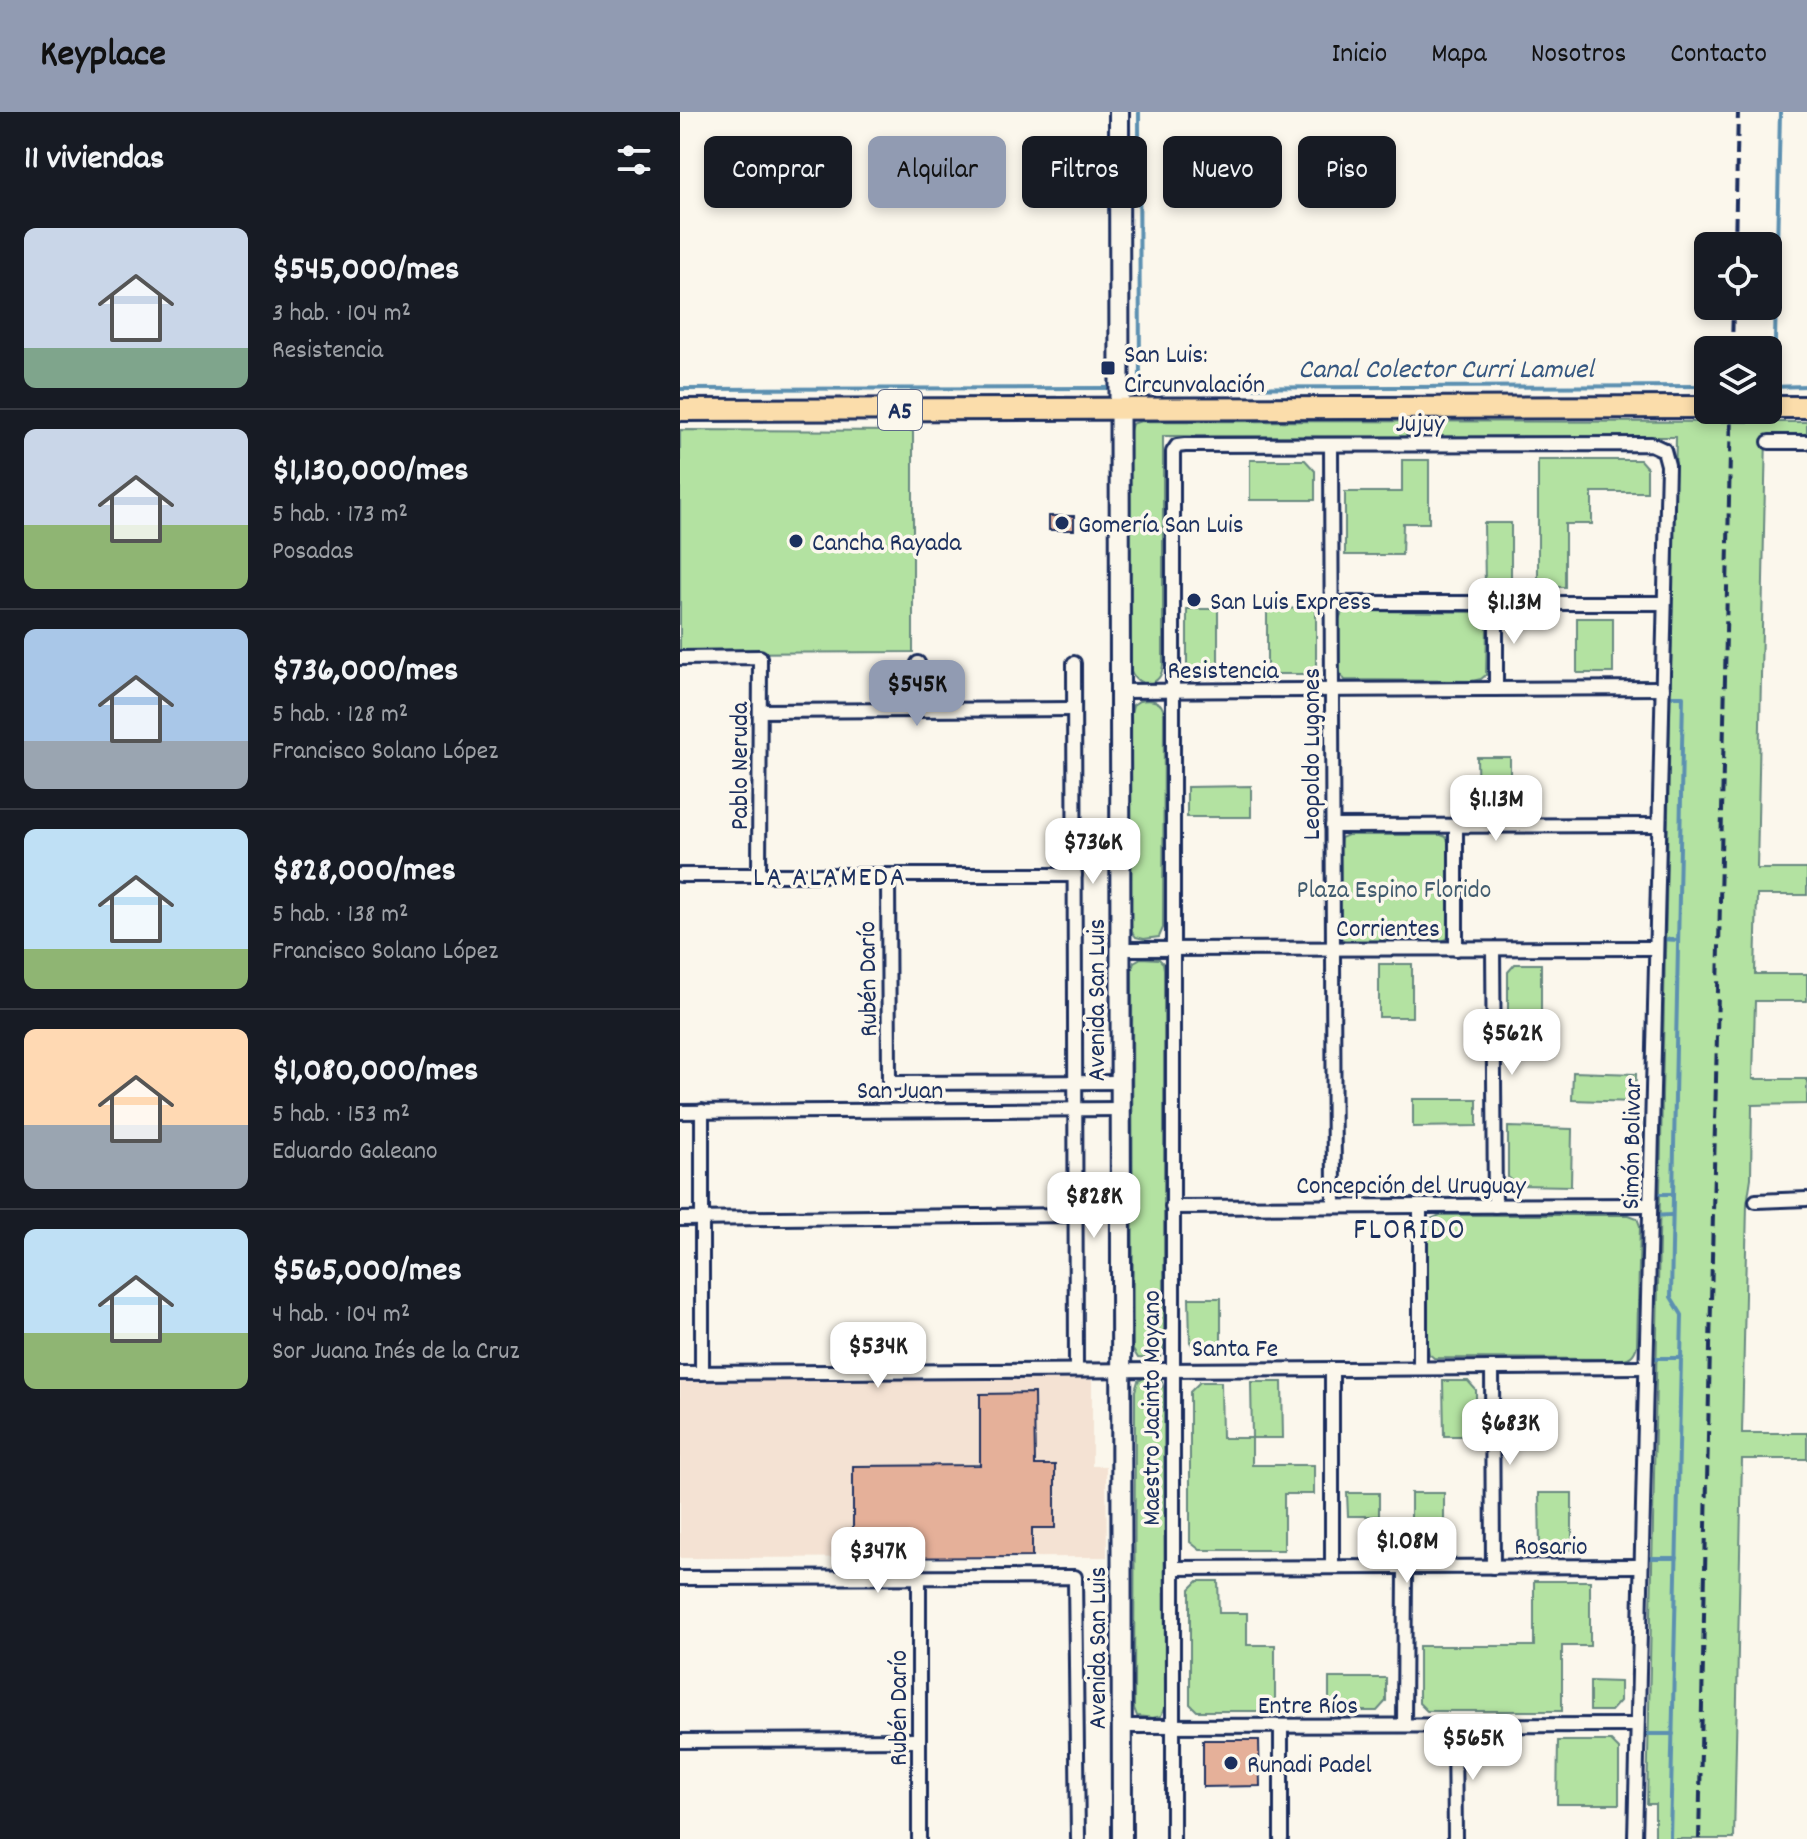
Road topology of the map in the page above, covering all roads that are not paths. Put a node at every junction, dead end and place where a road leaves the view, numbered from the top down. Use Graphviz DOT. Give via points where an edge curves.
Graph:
graph roads {
  1 [pos="1119,112"];
  2 [pos="1694,407"];
  3 [pos="1782,407"];
  4 [pos="1807,407"];
  5 [pos="1120,409"];
  6 [pos="680,410"];
  7 [pos="1769,442"];
  8 [pos="1807,442"];
  9 [pos="1331,445"];
  10 [pos="1175,449"];
  11 [pos="1664,450"];
  12 [pos="1332,603"];
  13 [pos="1496,603"];
  14 [pos="1664,603"];
  15 [pos="680,658"];
  16 [pos="918,663"];
  17 [pos="1074,663"];
  18 [pos="1663,688"];
  19 [pos="1496,689"];
  20 [pos="1332,690"];
  21 [pos="1120,691"];
  22 [pos="1172,691"];
  23 [pos="1074,709"];
  24 [pos="918,710"];
  25 [pos="760,711"];
  26 [pos="1659,825"];
  27 [pos="1332,826"];
  28 [pos="1456,826"];
  29 [pos="680,875"];
  30 [pos="759,875"];
  31 [pos="888,875"];
  32 [pos="1075,875"];
  33 [pos="1656,948"];
  34 [pos="1121,949"];
  35 [pos="1172,949"];
  36 [pos="1333,949"];
  37 [pos="1456,949"];
  38 [pos="1493,949"];
  39 [pos="1075,1082"];
  40 [pos="1121,1082"];
  41 [pos="889,1083"];
  42 [pos="1121,1109"];
  43 [pos="1075,1110"];
  44 [pos="702,1111"];
  45 [pos="680,1112"];
  46 [pos="1807,1199"];
  47 [pos="1756,1201"];
  48 [pos="1650,1205"];
  49 [pos="1334,1206"];
  50 [pos="1420,1206"];
  51 [pos="1495,1206"];
  52 [pos="1172,1207"];
  53 [pos="1076,1215"];
  54 [pos="680,1219"];
  55 [pos="702,1219"];
  56 [pos="1646,1367"];
  57 [pos="1420,1368"];
  58 [pos="1492,1368"];
  59 [pos="1332,1369"];
  60 [pos="1076,1370"];
  61 [pos="1121,1370"];
  62 [pos="1172,1370"];
  63 [pos="680,1373"];
  64 [pos="702,1373"];
  65 [pos="1641,1566"];
  66 [pos="1332,1567"];
  67 [pos="1405,1567"];
  68 [pos="1493,1567"];
  69 [pos="1173,1568"];
  70 [pos="919,1577"];
  71 [pos="680,1578"];
  72 [pos="1404,1725"];
  73 [pos="1454,1725"];
  74 [pos="1637,1725"];
  75 [pos="1122,1726"];
  76 [pos="1173,1726"];
  77 [pos="1281,1726"];
  78 [pos="919,1740"];
  79 [pos="680,1741"];
  80 [pos="919,1839"];
  81 [pos="1078,1839"];
  82 [pos="1122,1839"];
  83 [pos="1173,1839"];
  84 [pos="1281,1839"];
  85 [pos="1455,1839"];
  86 [pos="1635,1839"];
  1 -- 5 [label="main road, Avenida San Luis"];
  2 -- 5 [label="main road, A5"];
  3 -- 4 [label="main road"];
  5 -- 6 [label="main road, A5"];
  5 -- 21 [label="main road, Avenida San Luis"];
  7 -- 8 [label="street"];
  9 -- 10 [label="street, Jujuy"];
  9 -- 11 [label="street, Jujuy" via="1651,444"];
  9 -- 12 [label="street, Leopoldo Lugones"];
  10 -- 22 [label="street, Maestro Jacinto Moyano"];
  11 -- 14 [label="street, Simón Bolivar"];
  12 -- 13 [label="street"];
  12 -- 20 [label="street, Leopoldo Lugones"];
  13 -- 14 [label="street"];
  13 -- 19 [label="street"];
  14 -- 18 [label="street, Simón Bolivar"];
  15 -- 25 [label="street, Pablo Neruda" via="760,657"];
  16 -- 24 [label="street"];
  17 -- 23 [label="street"];
  18 -- 19 [label="street, Resistencia"];
  18 -- 26 [label="street, Simón Bolivar"];
  19 -- 20 [label="street, Resistencia"];
  20 -- 22 [label="street, Resistencia"];
  20 -- 27 [label="street, Leopoldo Lugones"];
  21 -- 22 [label="street, Resistencia"];
  21 -- 34 [label="main road, Avenida San Luis"];
  22 -- 35 [label="street, Maestro Jacinto Moyano"];
  23 -- 24 [label="street"];
  23 -- 32 [label="street"];
  24 -- 25 [label="street"];
  25 -- 30 [label="street, Pablo Neruda"];
  26 -- 28 [label="street"];
  26 -- 33 [label="street, Simón Bolivar"];
  27 -- 28 [label="street"];
  27 -- 36 [label="street, Leopoldo Lugones"];
  28 -- 37 [label="street"];
  29 -- 30 [label="street"];
  30 -- 31 [label="street"];
  31 -- 32 [label="street"];
  31 -- 41 [label="street, Rubén Darío"];
  32 -- 39 [label="street"];
  33 -- 38 [label="street, Corrientes"];
  33 -- 48 [label="street, Simón Bolivar"];
  34 -- 35 [label="street, Corrientes"];
  34 -- 40 [label="main road, Avenida San Luis"];
  35 -- 36 [label="street, Corrientes"];
  35 -- 52 [label="street, Maestro Jacinto Moyano"];
  36 -- 37 [label="street, Corrientes"];
  36 -- 49 [label="street, Leopoldo Lugones"];
  37 -- 38 [label="street, Corrientes"];
  38 -- 51 [label="street"];
  39 -- 40 [label="street, San Juan"];
  39 -- 41 [label="street, San Juan"];
  39 -- 43 [label="street"];
  40 -- 42 [label="main road, Avenida San Luis"];
  42 -- 43 [label="street, San Juan"];
  42 -- 61 [label="main road, Avenida San Luis"];
  43 -- 44 [label="street, San Juan"];
  43 -- 53 [label="street"];
  44 -- 45 [label="street, San Juan"];
  44 -- 55 [label="street"];
  46 -- 47 [label="street"];
  48 -- 51 [label="street, Concepción del Uruguay"];
  48 -- 56 [label="street, Simón Bolivar"];
  49 -- 50 [label="street, Concepción del Uruguay"];
  49 -- 52 [label="street, Concepción del Uruguay"];
  50 -- 51 [label="street, Concepción del Uruguay"];
  50 -- 57 [label="street"];
  52 -- 62 [label="street, Maestro Jacinto Moyano"];
  53 -- 55 [label="street"];
  53 -- 60 [label="street"];
  54 -- 55 [label="street"];
  55 -- 64 [label="street"];
  56 -- 58 [label="street, Santa Fe"];
  56 -- 65 [label="street, Simón Bolivar"];
  57 -- 58 [label="street, Santa Fe"];
  57 -- 59 [label="street, Santa Fe"];
  58 -- 68 [label="street"];
  59 -- 62 [label="street, Santa Fe"];
  59 -- 66 [label="street"];
  60 -- 61 [label="street, Santa Fe"];
  60 -- 64 [label="street, Santa Fe"];
  61 -- 62 [label="street, Santa Fe"];
  61 -- 75 [label="main road, Avenida San Luis"];
  62 -- 69 [label="street, Maestro Jacinto Moyano"];
  63 -- 64 [label="street, Santa Fe"];
  65 -- 68 [label="street, Rosario"];
  65 -- 74 [label="street, Simón Bolivar"];
  66 -- 67 [label="street, Rosario"];
  66 -- 69 [label="street, Rosario"];
  67 -- 68 [label="street, Rosario"];
  67 -- 72 [label="street"];
  69 -- 76 [label="street, Maestro Jacinto Moyano"];
  70 -- 71 [label="street"];
  70 -- 78 [label="street, Rubén Darío"];
  70 -- 81 [label="street" via="1075,1577"];
  72 -- 73 [label="street, Entre Ríos"];
  72 -- 77 [label="street, Entre Ríos"];
  73 -- 74 [label="street, Entre Ríos"];
  73 -- 85 [label="street"];
  74 -- 86 [label="street, Simón Bolivar"];
  75 -- 76 [label="street, Entre Ríos"];
  75 -- 82 [label="main road, Avenida San Luis"];
  76 -- 77 [label="street, Entre Ríos"];
  76 -- 83 [label="street, Maestro Jacinto Moyano"];
  77 -- 84 [label="street"];
  78 -- 79 [label="street"];
  78 -- 80 [label="street, Rubén Darío"];
}
